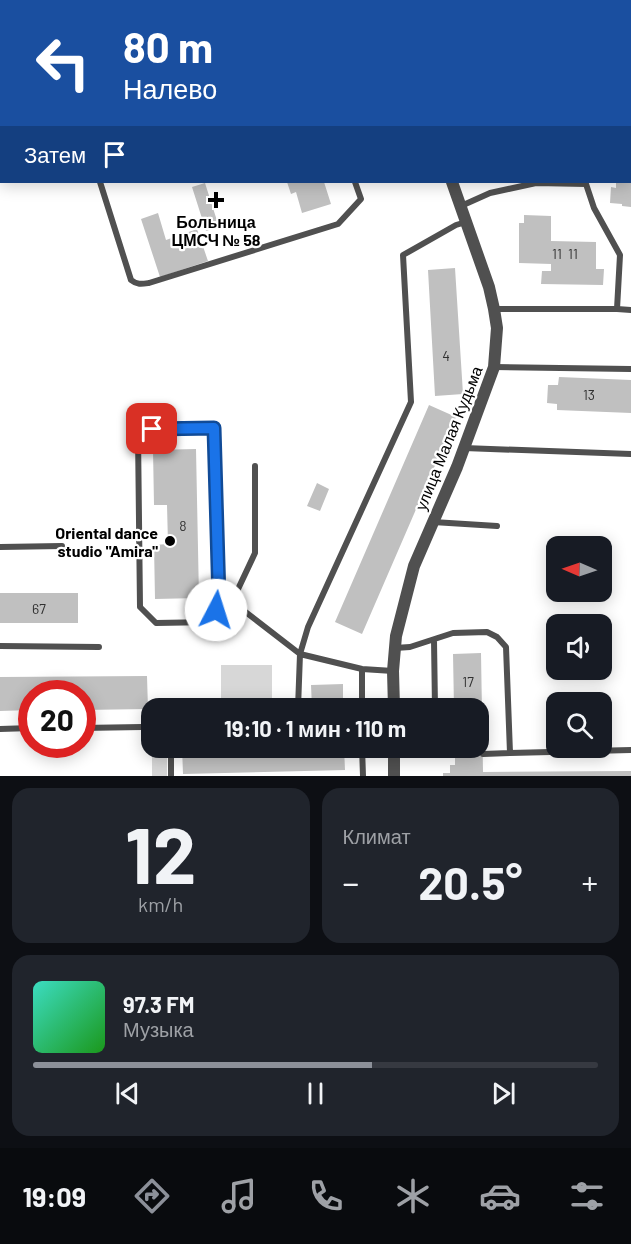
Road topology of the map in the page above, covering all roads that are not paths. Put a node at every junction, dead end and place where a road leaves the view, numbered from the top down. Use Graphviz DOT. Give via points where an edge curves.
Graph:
graph roads {
  1 [pos="100,183"];
  2 [pos="355,183"];
  3 [pos="452,183"];
  4 [pos="586,183"];
  5 [pos="461,206"];
  6 [pos="466,222"];
  7 [pos="494,309"];
  8 [pos="617,309"];
  9 [pos="631,310"];
  10 [pos="631,363"];
  11 [pos="494,367"];
  12 [pos="631,369"];
  13 [pos="464,448"];
  14 [pos="631,454"];
  15 [pos="255,466"];
  16 [pos="432,522"];
  17 [pos="497,526"];
  18 [pos="62,546"];
  19 [pos="0,547"];
  20 [pos="219,599"];
  21 [pos="231,604"];
  22 [pos="434,640"];
  23 [pos="0,646"];
  24 [pos="99,647"];
  25 [pos="395,648"];
  26 [pos="300,654"];
  27 [pos="362,669"];
  28 [pos="393,670"];
  29 [pos="298,698"];
  30 [pos="362,698"];
  31 [pos="394,698"];
  32 [pos="435,698"];
  33 [pos="141,727"];
  34 [pos="18,728"];
  35 [pos="96,728"];
  36 [pos="0,729"];
  37 [pos="631,750"];
  38 [pos="510,753"];
  39 [pos="489,754"];
  40 [pos="171,758"];
  41 [pos="362,758"];
  42 [pos="394,758"];
  43 [pos="171,776"];
  44 [pos="363,776"];
  45 [pos="394,776"];
  1 -- 2 [label="lane" via="131,280 140,284 338,224 361,199"];
  3 -- 5 [label="street, улица Малая Кудьма"];
  4 -- 5 [label="lane" via="536,183 490,193"];
  4 -- 8 [label="lane" via="594,208 620,255"];
  5 -- 6 [label="street, улица Малая Кудьма"];
  6 -- 7 [label="street, улица Малая Кудьма"];
  6 -- 26 [label="lane" via="403,255 411,402 308,627"];
  7 -- 8 [label="lane"];
  7 -- 11 [label="street, улица Малая Кудьма"];
  8 -- 9 [label="lane"];
  10 -- 12 [label="lane"];
  11 -- 12 [label="lane"];
  11 -- 13 [label="street, улица Малая Кудьма"];
  13 -- 14 [label="lane"];
  13 -- 16 [label="street, улица Малая Кудьма"];
  15 -- 21 [label="lane" via="255,553"];
  16 -- 17 [label="lane"];
  16 -- 25 [label="street, улица Малая Кудьма" via="414,566"];
  18 -- 19 [label="lane"];
  20 -- 20 [label="lane" via="212,622 156,623 140,608 138,434 152,429 214,428"];
  20 -- 21 [label="lane"];
  21 -- 26 [label="lane"];
  22 -- 25 [label="lane"];
  22 -- 32 [label="lane"];
  22 -- 38 [label="lane" via="453,633 487,632 506,647"];
  23 -- 24 [label="lane"];
  25 -- 28 [label="street, улица Малая Кудьма"];
  26 -- 27 [label="lane"];
  26 -- 29 [label="lane"];
  27 -- 28 [label="lane"];
  27 -- 30 [label="lane"];
  28 -- 31 [label="street, улица Малая Кудьма"];
  33 -- 35 [label="lane"];
  34 -- 36 [label="lane"];
  37 -- 38 [label="lane"];
  38 -- 39 [label="lane"];
  40 -- 43 [label="lane"];
  41 -- 44 [label="lane"];
  42 -- 45 [label="street"];
}
